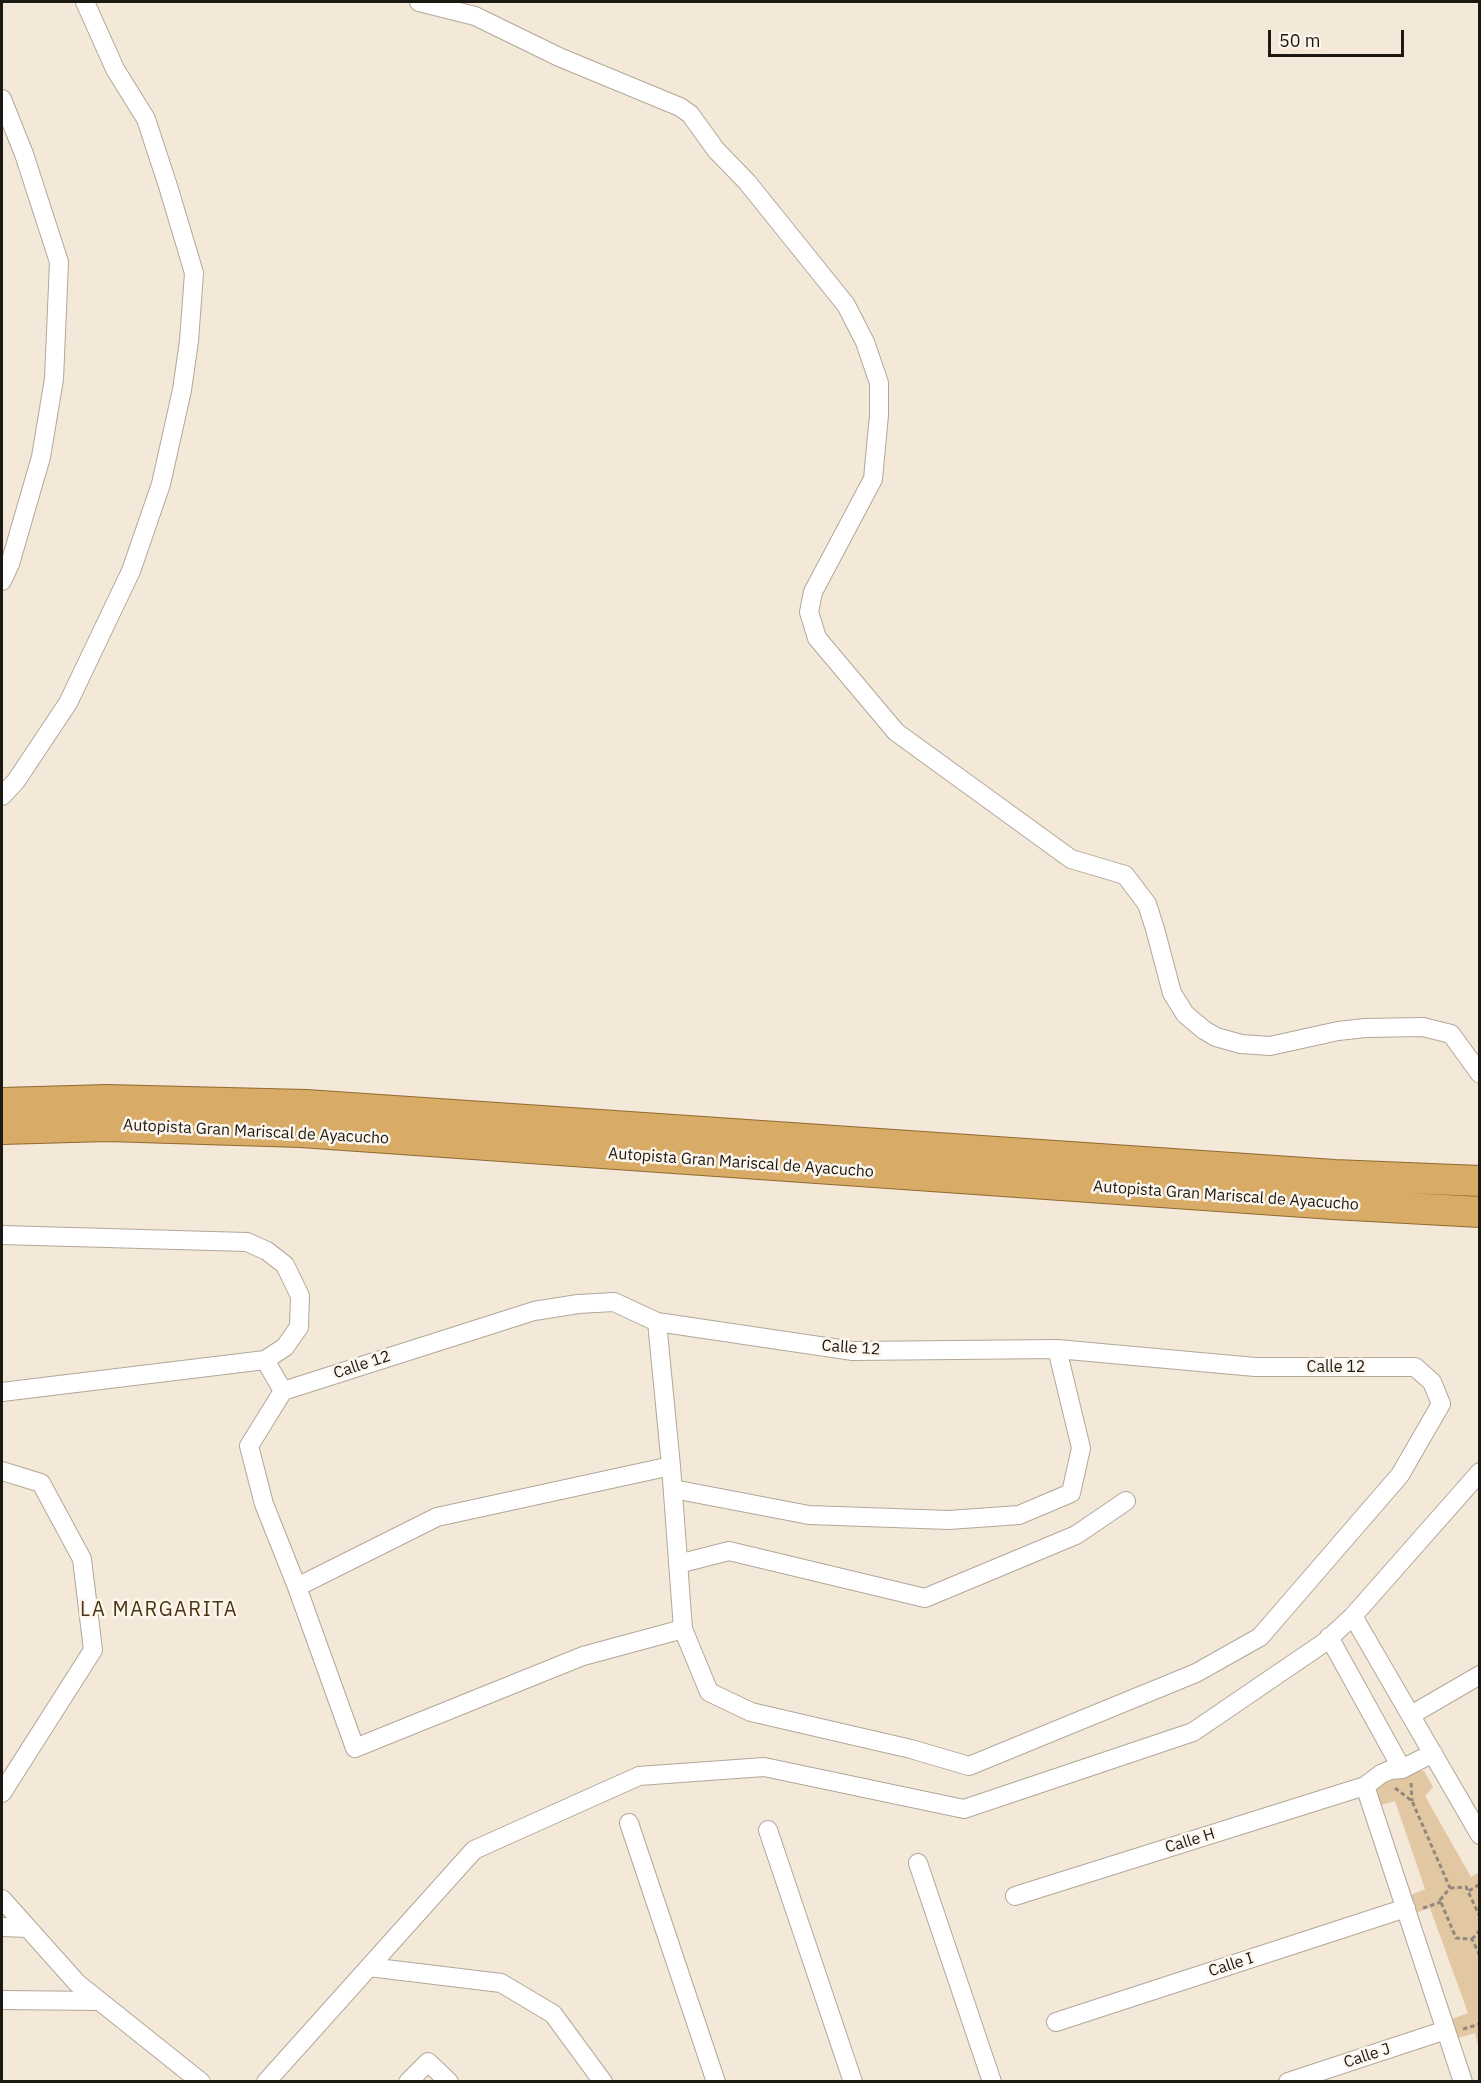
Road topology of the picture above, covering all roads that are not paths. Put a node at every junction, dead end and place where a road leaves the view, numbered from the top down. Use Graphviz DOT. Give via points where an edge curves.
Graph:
graph roads {
  1 [pos="86,2"];
  2 [pos="419,2"];
  3 [pos="2,99"];
  4 [pos="2,581"];
  5 [pos="2,796"];
  6 [pos="1479,1074"];
  7 [pos="2,1103"];
  8 [pos="2,1129"];
  9 [pos="1479,1181"];
  10 [pos="1479,1212"];
  11 [pos="2,1235"];
  12 [pos="657,1322"];
  13 [pos="1057,1349"];
  14 [pos="265,1360"];
  15 [pos="283,1390"];
  16 [pos="2,1392"];
  17 [pos="672,1466"];
  18 [pos="2,1471"];
  19 [pos="1479,1472"];
  20 [pos="673,1489"];
  21 [pos="1126,1501"];
  22 [pos="678,1564"];
  23 [pos="297,1587"];
  24 [pos="1353,1616"];
  25 [pos="683,1629"];
  26 [pos="1329,1637"];
  27 [pos="1479,1675"];
  28 [pos="1411,1715"];
  29 [pos="1433,1753"];
  30 [pos="1407,1772"];
  31 [pos="1365,1786"];
  32 [pos="2,1793"];
  33 [pos="629,1823"];
  34 [pos="768,1830"];
  35 [pos="1478,1830"];
  36 [pos="918,1863"];
  37 [pos="1015,1896"];
  38 [pos="2,1899"];
  39 [pos="1411,1909"];
  40 [pos="2,1927"];
  41 [pos="28,1928"];
  42 [pos="369,1967"];
  43 [pos="2,2000"];
  44 [pos="99,2001"];
  45 [pos="1056,2022"];
  46 [pos="1452,2030"];
  47 [pos="201,2082"];
  48 [pos="266,2082"];
  49 [pos="408,2082"];
  50 [pos="449,2082"];
  51 [pos="603,2082"];
  52 [pos="716,2082"];
  53 [pos="853,2082"];
  54 [pos="992,2082"];
  55 [pos="1288,2082"];
  56 [pos="1463,2082"];
  1 -- 5 [label="street" via="115,69 146,119 168,186 194,273 189,341 170,450 131,571 68,703"];
  2 -- 6 [label="street" via="475,16 690,114 846,305 879,383 873,479 817,585 809,612 817,638 896,732 1071,859 1125,875 1147,904 1172,993 1185,1014 1204,1030 1228,1041 1263,1046 1356,1029 1423,1027 1450,1034"];
  3 -- 4 [label="street" via="59,262 54,379 41,457"];
  7 -- 9 [label="highway, Autopista Gran Mariscal de Ayacucho" via="107,1100 306,1105"];
  8 -- 10 [label="highway, Autopista Gran Mariscal de Ayacucho" via="107,1126 301,1132"];
  11 -- 14 [label="street" via="247,1242 267,1251 285,1264 300,1296 299,1327 285,1347"];
  12 -- 13 [label="street, Calle 12" via="853,1351"];
  12 -- 15 [label="street, Calle 12" via="614,1302 534,1311"];
  12 -- 17 [label="street"];
  13 -- 20 [label="street" via="1081,1448 1071,1492 1019,1515 950,1520 809,1515"];
  13 -- 25 [label="street, Calle 12" via="1255,1367 1415,1367 1432,1382 1441,1404 1400,1475 1260,1637 1196,1673 969,1766 752,1712 709,1692"];
  14 -- 15 [label="street"];
  14 -- 16 [label="street"];
  15 -- 23 [label="street" via="249,1446 264,1504"];
  17 -- 20 [label="street"];
  17 -- 23 [label="street" via="437,1517"];
  18 -- 32 [label="street" via="41,1483 82,1559 93,1650"];
  19 -- 24 [label="street"];
  20 -- 22 [label="street"];
  21 -- 22 [label="street" via="1076,1535 925,1598 729,1551"];
  22 -- 25 [label="street"];
  23 -- 25 [label="street" via="355,1748 583,1656"];
  24 -- 26 [label="street"];
  24 -- 28 [label="street"];
  26 -- 30 [label="street"];
  26 -- 42 [label="street" via="1193,1732 964,1809 764,1767 639,1776 474,1850"];
  27 -- 28 [label="street"];
  28 -- 29 [label="street"];
  29 -- 30 [label="street, Calle H"];
  29 -- 35 [label="street"];
  30 -- 31 [label="street, Calle H" via="1390,1770"];
  31 -- 37 [label="street, Calle H"];
  31 -- 39 [label="street"];
  33 -- 52 [label="street"];
  34 -- 53 [label="street"];
  36 -- 54 [label="street"];
  38 -- 41 [label="street"];
  39 -- 45 [label="street, Calle I"];
  39 -- 46 [label="street"];
  40 -- 41 [label="street"];
  41 -- 44 [label="street" via="77,1983"];
  42 -- 48 [label="street"];
  42 -- 51 [label="street" via="501,1983 553,2014"];
  43 -- 44 [label="street"];
  44 -- 47 [label="street"];
  46 -- 55 [label="street, Calle J"];
  46 -- 56 [label="street"];
  49 -- 50 [label="street" via="428,2062"];
}
